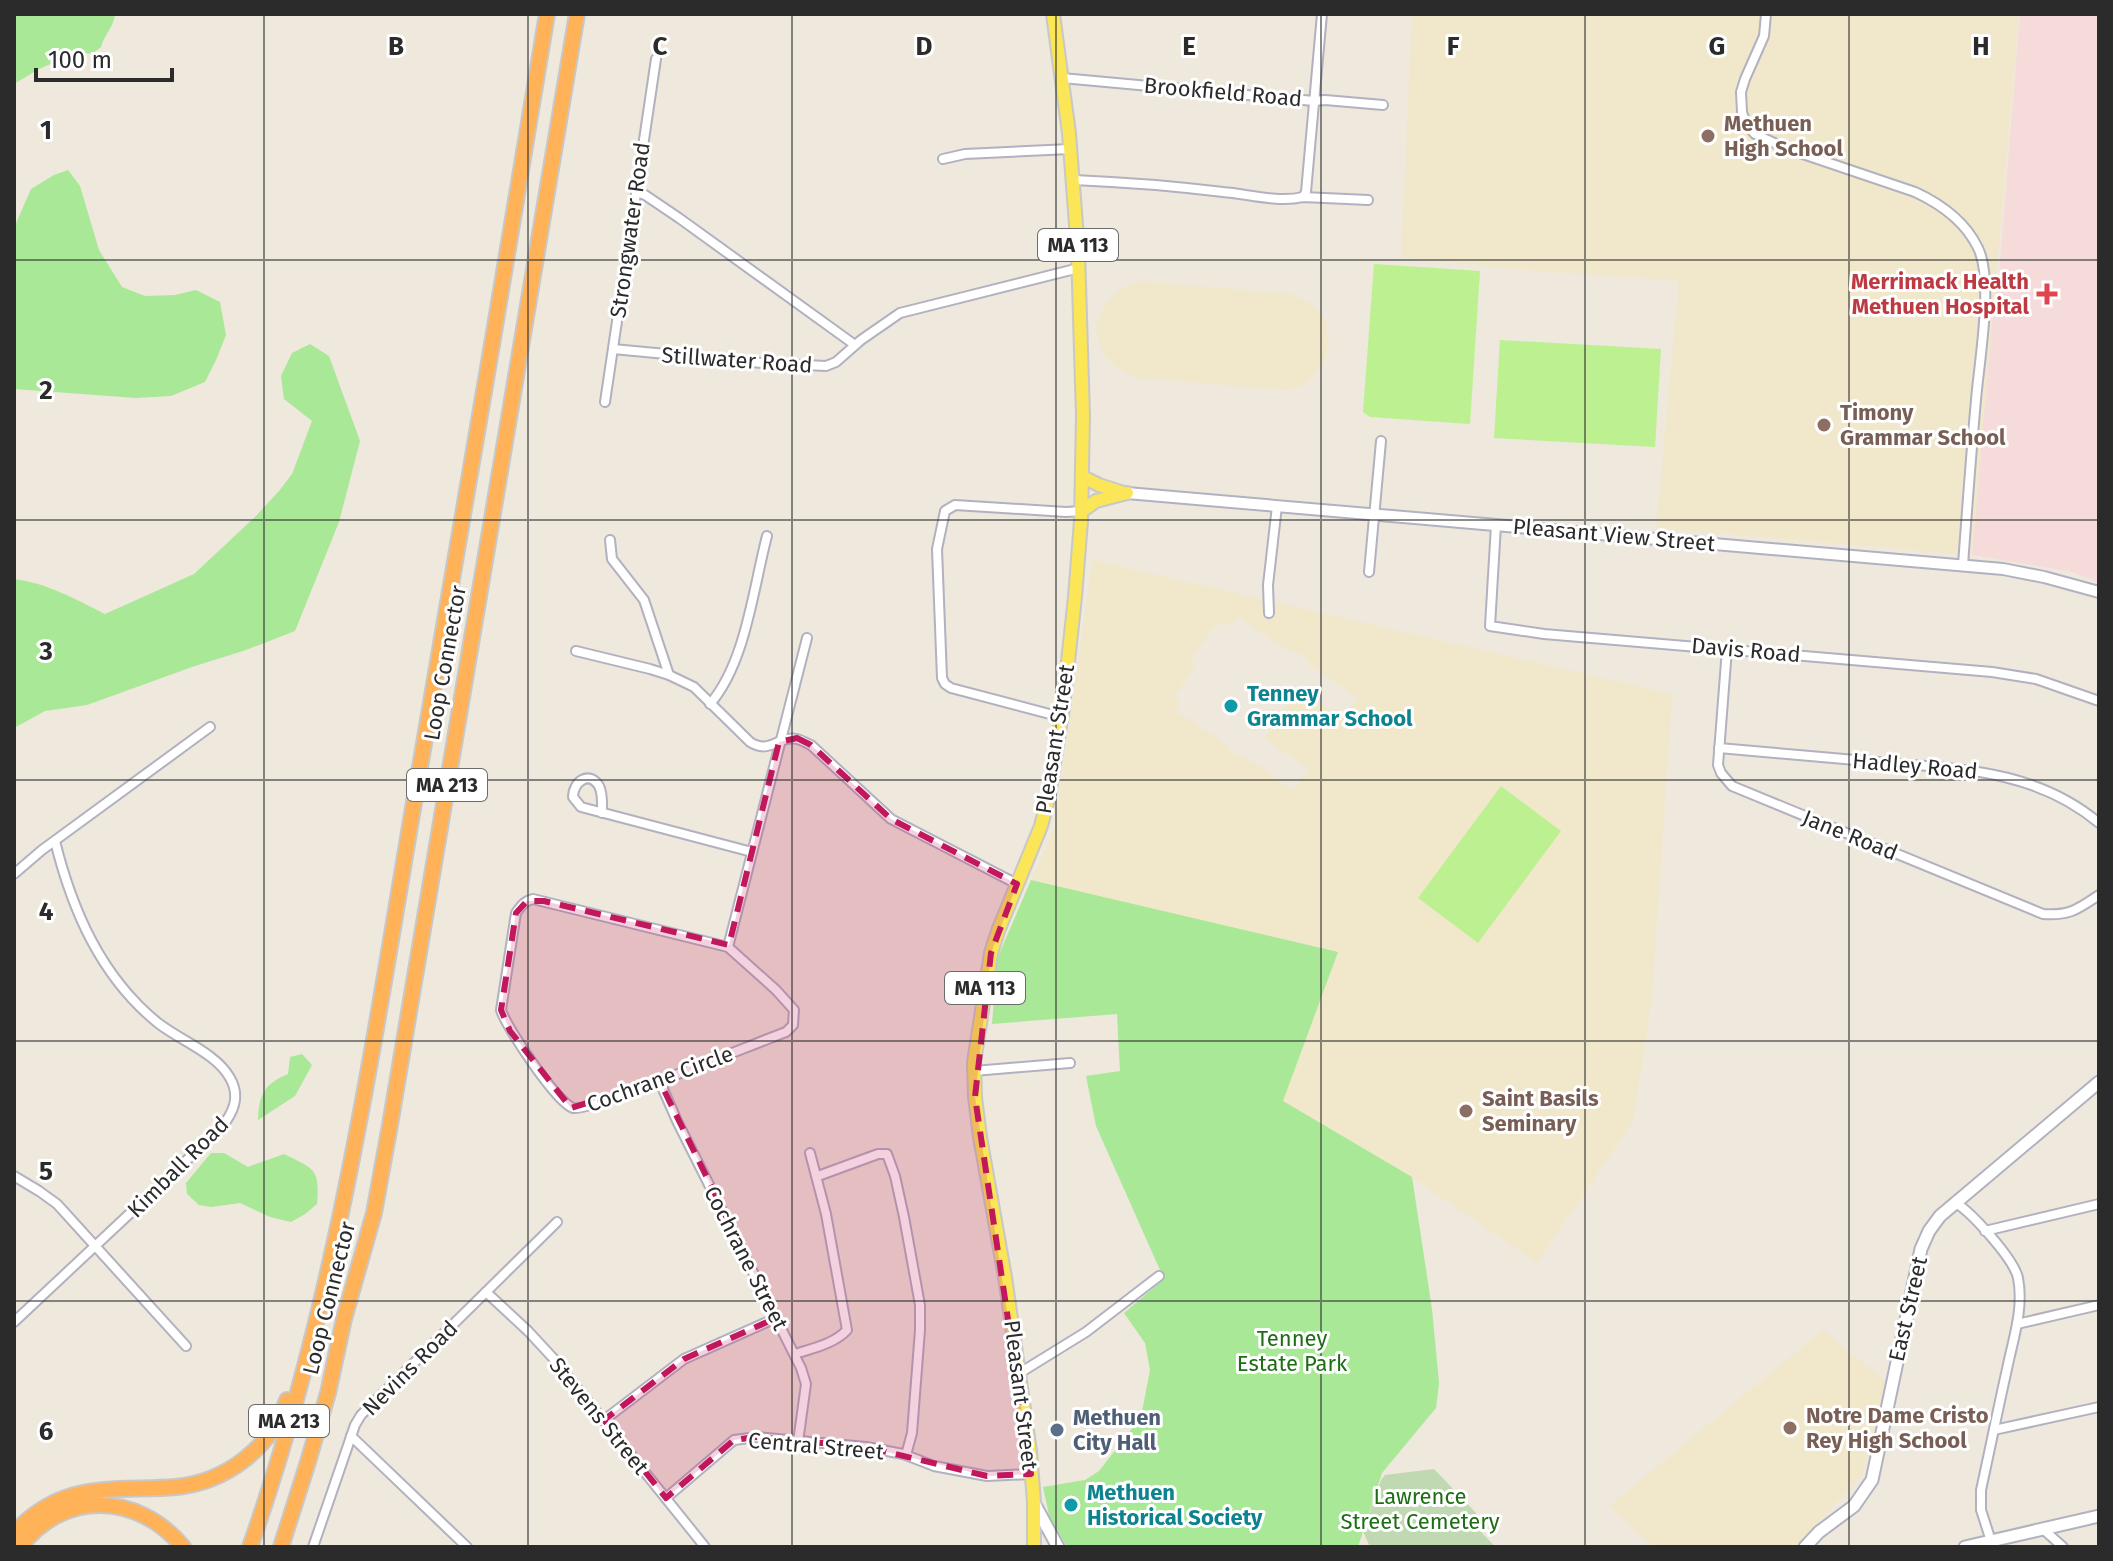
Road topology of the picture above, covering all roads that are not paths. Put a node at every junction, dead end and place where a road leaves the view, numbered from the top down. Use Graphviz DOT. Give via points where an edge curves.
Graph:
graph roads {
  1 [pos="547,14"];
  2 [pos="577,14"];
  3 [pos="1053,14"];
  4 [pos="1322,14"];
  5 [pos="1766,14"];
  6 [pos="656,59"];
  7 [pos="1062,78"];
  8 [pos="1314,101"];
  9 [pos="1383,105"];
  10 [pos="1070,149"];
  11 [pos="943,159"];
  12 [pos="1074,180"];
  13 [pos="636,192"];
  14 [pos="1303,197"];
  15 [pos="1368,200"];
  16 [pos="1079,268"];
  17 [pos="855,345"];
  18 [pos="613,349"];
  19 [pos="605,402"];
  20 [pos="1381,441"];
  21 [pos="1083,477"];
  22 [pos="1127,493"];
  23 [pos="1277,506"];
  24 [pos="1082,511"];
  25 [pos="1374,515"];
  26 [pos="1496,525"];
  27 [pos="767,536"];
  28 [pos="610,540"];
  29 [pos="1963,565"];
  30 [pos="1369,572"];
  31 [pos="2099,592"];
  32 [pos="1269,613"];
  33 [pos="807,638"];
  34 [pos="1727,649"];
  35 [pos="576,651"];
  36 [pos="669,675"];
  37 [pos="2099,701"];
  38 [pos="710,704"];
  39 [pos="1061,717"];
  40 [pos="210,727"];
  41 [pos="779,742"];
  42 [pos="1719,748"];
  43 [pos="602,813"];
  44 [pos="2099,823"];
  45 [pos="55,841"];
  46 [pos="752,852"];
  47 [pos="14,874"];
  48 [pos="1017,884"];
  49 [pos="2099,895"];
  50 [pos="728,947"];
  51 [pos="1070,1063"];
  52 [pos="974,1071"];
  53 [pos="659,1080"];
  54 [pos="2099,1082"];
  55 [pos="810,1153"];
  56 [pos="14,1176"];
  57 [pos="818,1176"];
  58 [pos="1956,1203"];
  59 [pos="2099,1204"];
  60 [pos="557,1222"];
  61 [pos="1985,1231"];
  62 [pos="95,1247"];
  63 [pos="1159,1276"];
  64 [pos="486,1292"];
  65 [pos="324,1293"];
  66 [pos="2099,1305"];
  67 [pos="776,1318"];
  68 [pos="14,1322"];
  69 [pos="2017,1324"];
  70 [pos="186,1346"];
  71 [pos="795,1354"];
  72 [pos="1018,1374"];
  73 [pos="2099,1407"];
  74 [pos="604,1420"];
  75 [pos="1994,1430"];
  76 [pos="351,1436"];
  77 [pos="798,1442"];
  78 [pos="906,1455"];
  79 [pos="1031,1474"];
  80 [pos="666,1498"];
  81 [pos="1034,1502"];
  82 [pos="2099,1516"];
  83 [pos="2043,1529"];
  84 [pos="14,1533"];
  85 [pos="1991,1541"];
  86 [pos="1810,1544"];
  87 [pos="20,1547"];
  88 [pos="183,1547"];
  89 [pos="250,1547"];
  90 [pos="281,1547"];
  91 [pos="313,1547"];
  92 [pos="467,1547"];
  93 [pos="705,1547"];
  94 [pos="1034,1547"];
  95 [pos="1058,1547"];
  96 [pos="1965,1547"];
  97 [pos="2063,1547"];
  1 -- 65 [label="highway, Loop Connector / MA 213" via="364,1100"];
  2 -- 90 [label="highway, Loop Connector / MA 213" via="374,1213"];
  3 -- 7 [label="main road, Pleasant Street / MA 113"];
  4 -- 8 [label="street"];
  5 -- 29 [label="street" via="1764,36 1741,92 1746,124 1755,134 1935,201 1958,220 1978,248 1984,266 1984,310"];
  6 -- 13 [label="street, Strongwater Road"];
  7 -- 8 [label="street, Brookfield Road"];
  7 -- 10 [label="main road, Pleasant Street / MA 113"];
  8 -- 9 [label="street, Brookfield Road"];
  8 -- 14 [label="street"];
  10 -- 11 [label="street"];
  10 -- 12 [label="main road, Pleasant Street / MA 113"];
  12 -- 14 [label="street"];
  12 -- 16 [label="main road, Pleasant Street / MA 113"];
  13 -- 17 [label="street"];
  13 -- 18 [label="street, Strongwater Road"];
  14 -- 15 [label="street"];
  16 -- 17 [label="street, Stillwater Road" via="900,313"];
  16 -- 21 [label="main road, Pleasant Street / MA 113"];
  17 -- 18 [label="street, Stillwater Road" via="836,362 814,367"];
  18 -- 19 [label="street, Strongwater Road"];
  20 -- 25 [label="street"];
  21 -- 22 [label="main road"];
  21 -- 24 [label="main road, Pleasant Street / MA 113"];
  22 -- 23 [label="street, Pleasant View Street"];
  22 -- 24 [label="main road" via="1096,501"];
  23 -- 25 [label="street, Pleasant View Street"];
  23 -- 32 [label="street"];
  24 -- 39 [label="main road, Pleasant Street / MA 113"];
  24 -- 39 [label="street" via="955,505 945,511 937,549 945,684"];
  25 -- 26 [label="street, Pleasant View Street"];
  25 -- 30 [label="street"];
  26 -- 29 [label="street, Pleasant View Street"];
  26 -- 34 [label="street, Davis Road" via="1490,626"];
  27 -- 38 [label="street" via="738,653"];
  28 -- 36 [label="street" via="612,559 644,600"];
  29 -- 31 [label="street, Pleasant View Street"];
  33 -- 41 [label="street"];
  34 -- 37 [label="street, Davis Road" via="2014,675"];
  34 -- 42 [label="street, Jane Road"];
  35 -- 36 [label="street"];
  36 -- 38 [label="street" via="694,687"];
  38 -- 41 [label="street" via="757,747"];
  39 -- 48 [label="main road, Pleasant Street / MA 113" via="1047,805"];
  40 -- 45 [label="street"];
  41 -- 46 [label="street"];
  41 -- 48 [label="street" via="797,738 811,745 891,819"];
  42 -- 44 [label="street, Hadley Road" via="1987,772 2063,797"];
  42 -- 49 [label="street, Jane Road" via="1718,765 1732,786 2043,914 2072,912"];
  43 -- 43 [label="street" via="601,789 590,779 580,781 573,788 574,801"];
  43 -- 46 [label="street"];
  45 -- 47 [label="street"];
  45 -- 62 [label="street, Kimball Road" via="78,914 114,976 160,1024 220,1065 236,1097 221,1128"];
  46 -- 50 [label="street"];
  48 -- 52 [label="main road, Pleasant Street / MA 113" via="991,953"];
  50 -- 53 [label="street, Cochrane Circle" via="794,1010 793,1025"];
  50 -- 53 [label="street, Cochrane Circle" via="544,901 527,901 516,913 501,1010 527,1056 562,1099 576,1109"];
  51 -- 52 [label="street"];
  52 -- 72 [label="main road, Pleasant Street / MA 113"];
  53 -- 67 [label="street, Cochrane Street"];
  54 -- 58 [label="main road, East Street"];
  55 -- 57 [label="street"];
  56 -- 62 [label="street" via="57,1204"];
  57 -- 71 [label="street" via="847,1330"];
  57 -- 78 [label="street" via="878,1154 887,1154 895,1176 920,1305"];
  58 -- 61 [label="street"];
  58 -- 86 [label="main road, East Street" via="1940,1216 1921,1249 1872,1480 1854,1506"];
  59 -- 61 [label="street"];
  60 -- 64 [label="street, Nevins Road"];
  61 -- 69 [label="street" via="2018,1275"];
  62 -- 68 [label="street, Kimball Road"];
  62 -- 70 [label="street"];
  63 -- 72 [label="street" via="1086,1332"];
  64 -- 74 [label="street, Stevens Street" via="528,1331"];
  64 -- 76 [label="street, Nevins Road" via="361,1415"];
  65 -- 84 [label="highway" via="282,1414 241,1462 189,1485 73,1495 41,1510"];
  65 -- 89 [label="highway, Loop Connector / MA 213"];
  66 -- 69 [label="street"];
  67 -- 71 [label="street, Cochrane Street"];
  67 -- 74 [label="street" via="684,1359"];
  69 -- 75 [label="street"];
  71 -- 77 [label="street, Cochrane Street" via="806,1384"];
  72 -- 79 [label="main road, Pleasant Street / MA 113"];
  73 -- 75 [label="street"];
  74 -- 80 [label="street, Stevens Street"];
  75 -- 85 [label="street" via="1981,1490"];
  76 -- 91 [label="street, Nevins Road"];
  76 -- 92 [label="street"];
  77 -- 78 [label="street, Central Street"];
  77 -- 80 [label="street, Central Street" via="734,1440"];
  78 -- 79 [label="street, Central Street" via="987,1476"];
  79 -- 81 [label="main road, Pleasant Street / MA 113"];
  80 -- 93 [label="street, Stevens Street"];
  81 -- 94 [label="main road, Pleasant Street / MA 113"];
  81 -- 95 [label="main road"];
  82 -- 83 [label="main road"];
  83 -- 85 [label="main road"];
  83 -- 97 [label="street"];
  85 -- 96 [label="main road"];
  87 -- 88 [label="highway" via="43,1523 87,1505 119,1506 146,1515"];
}
